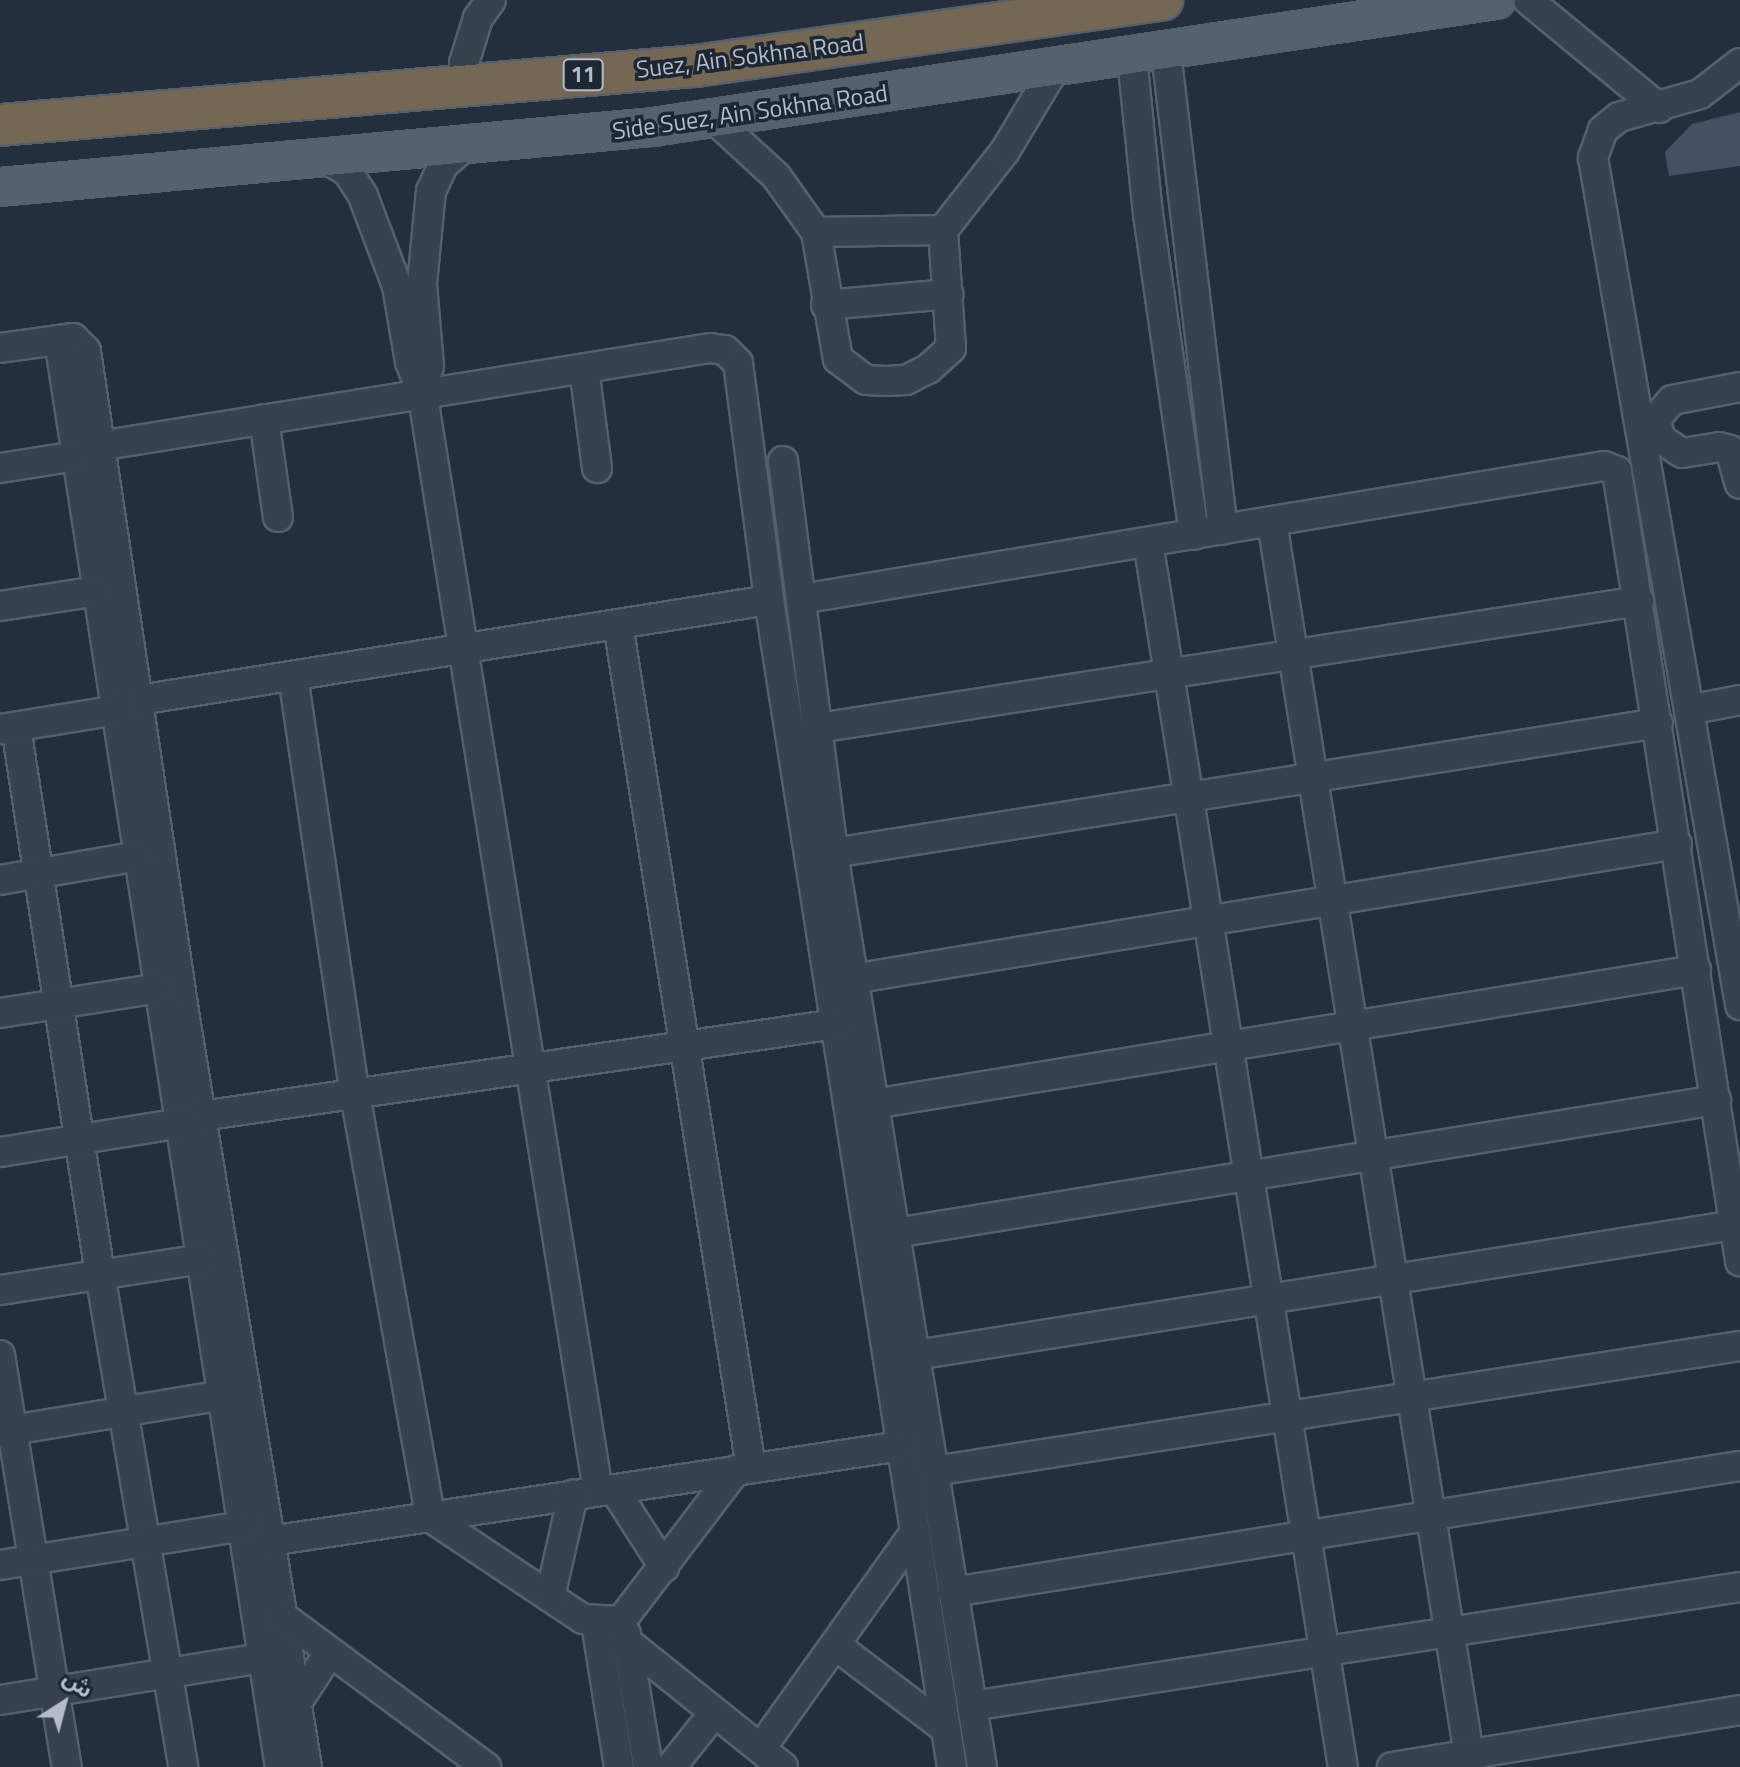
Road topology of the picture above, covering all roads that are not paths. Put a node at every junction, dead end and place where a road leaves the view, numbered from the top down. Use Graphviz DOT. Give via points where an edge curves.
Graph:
graph roads {
  1 [pos="491,0"];
  2 [pos="1162,0"];
  3 [pos="1496,0"];
  4 [pos="1528,0"];
  5 [pos="1149,55"];
  6 [pos="1740,63"];
  7 [pos="1054,69"];
  8 [pos="465,83"];
  9 [pos="1659,108"];
  10 [pos="714,119"];
  11 [pos="0,125"];
  12 [pos="467,144"];
  13 [pos="325,158"];
  14 [pos="1181,180"];
  15 [pos="1146,186"];
  16 [pos="0,187"];
  17 [pos="943,230"];
  18 [pos="816,232"];
  19 [pos="424,267"];
  20 [pos="392,272"];
  21 [pos="1195,288"];
  22 [pos="949,294"];
  23 [pos="1160,294"];
  24 [pos="826,305"];
  25 [pos="413,312"];
  26 [pos="0,348"];
  27 [pos="584,369"];
  28 [pos="1740,387"];
  29 [pos="422,391"];
  30 [pos="264,419"];
  31 [pos="88,451"];
  32 [pos="783,461"];
  33 [pos="0,468"];
  34 [pos="597,468"];
  35 [pos="1740,484"];
  36 [pos="1219,492"];
  37 [pos="1189,498"];
  38 [pos="278,517"];
  39 [pos="1272,522"];
  40 [pos="1223,530"];
  41 [pos="1194,535"];
  42 [pos="1148,542"];
  43 [pos="98,591"];
  44 [pos="801,599"];
  45 [pos="769,600"];
  46 [pos="1639,601"];
  47 [pos="0,606"];
  48 [pos="618,624"];
  49 [pos="461,649"];
  50 [pos="1293,655"];
  51 [pos="1169,674"];
  52 [pos="293,676"];
  53 [pos="1740,700"];
  54 [pos="128,705"];
  55 [pos="1689,710"];
  56 [pos="1658,723"];
  57 [pos="8,728"];
  58 [pos="818,728"];
  59 [pos="1313,777"];
  60 [pos="1188,796"];
  61 [pos="1677,844"];
  62 [pos="833,853"];
  63 [pos="139,856"];
  64 [pos="42,873"];
  65 [pos="0,880"];
  66 [pos="1332,901"];
  67 [pos="1208,921"];
  68 [pos="1696,970"];
  69 [pos="852,979"];
  70 [pos="160,988"];
  71 [pos="61,1004"];
  72 [pos="1740,1005"];
  73 [pos="0,1013"];
  74 [pos="836,1024"];
  75 [pos="1353,1026"];
  76 [pos="684,1045"];
  77 [pos="1228,1047"];
  78 [pos="529,1068"];
  79 [pos="355,1094"];
  80 [pos="1716,1100"];
  81 [pos="873,1104"];
  82 [pos="191,1119"];
  83 [pos="80,1140"];
  84 [pos="0,1152"];
  85 [pos="1373,1156"];
  86 [pos="1249,1176"];
  87 [pos="1735,1225"];
  88 [pos="895,1233"];
  89 [pos="202,1259"];
  90 [pos="1740,1261"];
  91 [pos="100,1274"];
  92 [pos="1393,1279"];
  93 [pos="0,1290"];
  94 [pos="1268,1299"];
  95 [pos="1740,1346"];
  96 [pos="0,1355"];
  97 [pos="916,1355"];
  98 [pos="223,1395"];
  99 [pos="1412,1398"];
  100 [pos="123,1411"];
  101 [pos="1287,1417"];
  102 [pos="6,1431"];
  103 [pos="901,1446"];
  104 [pos="1740,1466"];
  105 [pos="744,1469"];
  106 [pos="934,1471"];
  107 [pos="595,1492"];
  108 [pos="1431,1515"];
  109 [pos="430,1517"];
  110 [pos="243,1526"];
  111 [pos="915,1532"];
  112 [pos="1306,1535"];
  113 [pos="145,1541"];
  114 [pos="270,1541"];
  115 [pos="33,1559"];
  116 [pos="0,1565"];
  117 [pos="664,1567"];
  118 [pos="1740,1587"];
  119 [pos="953,1592"];
  120 [pos="550,1597"];
  121 [pos="282,1616"];
  122 [pos="616,1628"];
  123 [pos="1449,1632"];
  124 [pos="835,1645"];
  125 [pos="1324,1651"];
  126 [pos="330,1652"];
  127 [pos="263,1658"];
  128 [pos="167,1675"];
  129 [pos="55,1692"];
  130 [pos="0,1700"];
  131 [pos="296,1704"];
  132 [pos="972,1706"];
  133 [pos="1740,1710"];
  134 [pos="715,1712"];
  135 [pos="946,1729"];
  136 [pos="761,1748"];
  137 [pos="646,1760"];
  138 [pos="1470,1761"];
  139 [pos="616,1764"];
  140 [pos="67,1767"];
  141 [pos="183,1767"];
  142 [pos="280,1767"];
  143 [pos="307,1767"];
  144 [pos="486,1767"];
  145 [pos="671,1767"];
  146 [pos="783,1767"];
  147 [pos="952,1767"];
  148 [pos="982,1767"];
  149 [pos="1343,1767"];
  150 [pos="1392,1767"];
  1 -- 8 [label="street" via="464,63"];
  2 -- 8 [label="highway, Suez, Ain Sokhna Road / 11" via="696,66"];
  3 -- 5 [label="main road, Side Suez, Ain Sokhna Road"];
  4 -- 9 [label="street"];
  5 -- 7 [label="main road, Side Suez, Ain Sokhna Road"];
  5 -- 14 [label="street"];
  5 -- 15 [label="street"];
  6 -- 9 [label="street" via="1700,94"];
  7 -- 10 [label="main road, Side Suez, Ain Sokhna Road"];
  7 -- 17 [label="street" via="1005,151"];
  8 -- 11 [label="highway, Suez, Ain Sokhna Road / 11"];
  9 -- 55 [label="street" via="1619,117 1603,130 1593,158"];
  10 -- 12 [label="main road, Side Suez, Ain Sokhna Road"];
  10 -- 18 [label="street" via="776,176"];
  12 -- 13 [label="main road, Side Suez, Ain Sokhna Road"];
  12 -- 19 [label="street" via="448,158 434,182"];
  13 -- 16 [label="main road, Side Suez, Ain Sokhna Road"];
  13 -- 20 [label="street" via="356,183"];
  14 -- 15 [label="street"];
  14 -- 21 [label="street"];
  15 -- 23 [label="street"];
  17 -- 18 [label="street"];
  17 -- 22 [label="street"];
  18 -- 24 [label="street"];
  19 -- 20 [label="street"];
  19 -- 25 [label="street"];
  20 -- 25 [label="street"];
  21 -- 23 [label="street"];
  21 -- 36 [label="street"];
  22 -- 24 [label="street"];
  22 -- 24 [label="street" via="951,348 906,380 866,380 848,370 832,343"];
  23 -- 37 [label="street"];
  25 -- 29 [label="street" via="429,366"];
  26 -- 31 [label="street" via="73,338 85,347"];
  27 -- 29 [label="street"];
  27 -- 34 [label="street"];
  27 -- 45 [label="street" via="710,348 735,357"];
  28 -- 35 [label="street" via="1672,400 1658,416 1657,428 1662,440 1682,453 1730,450"];
  29 -- 30 [label="street"];
  29 -- 49 [label="street"];
  30 -- 31 [label="street"];
  30 -- 38 [label="street"];
  31 -- 33 [label="street"];
  31 -- 43 [label="street"];
  31 -- 54 [label="street"];
  32 -- 44 [label="street"];
  36 -- 37 [label="street"];
  36 -- 40 [label="street"];
  37 -- 41 [label="street"];
  39 -- 40 [label="street"];
  39 -- 46 [label="street" via="1611,467 1621,478"];
  39 -- 50 [label="street"];
  40 -- 41 [label="street"];
  41 -- 42 [label="street"];
  42 -- 44 [label="street"];
  42 -- 51 [label="street"];
  43 -- 47 [label="street"];
  43 -- 54 [label="street"];
  44 -- 58 [label="street"];
  45 -- 48 [label="street"];
  45 -- 74 [label="street"];
  46 -- 50 [label="street"];
  46 -- 56 [label="street"];
  48 -- 49 [label="street"];
  48 -- 76 [label="street"];
  49 -- 52 [label="street"];
  49 -- 78 [label="street"];
  50 -- 51 [label="street"];
  50 -- 59 [label="street"];
  51 -- 58 [label="street"];
  51 -- 60 [label="street"];
  52 -- 54 [label="street"];
  52 -- 79 [label="street"];
  53 -- 55 [label="street"];
  54 -- 57 [label="street"];
  54 -- 63 [label="street"];
  54 -- 82 [label="street"];
  55 -- 72 [label="street"];
  56 -- 59 [label="street"];
  56 -- 61 [label="street"];
  57 -- 64 [label="street"];
  58 -- 62 [label="street"];
  59 -- 60 [label="street"];
  59 -- 66 [label="street"];
  60 -- 62 [label="street"];
  60 -- 67 [label="street"];
  61 -- 66 [label="street"];
  61 -- 68 [label="street"];
  62 -- 69 [label="street"];
  63 -- 64 [label="street"];
  63 -- 70 [label="street"];
  64 -- 65 [label="street"];
  64 -- 71 [label="street"];
  66 -- 67 [label="street"];
  66 -- 75 [label="street"];
  67 -- 69 [label="street"];
  67 -- 77 [label="street"];
  68 -- 75 [label="street"];
  68 -- 80 [label="street"];
  69 -- 81 [label="street"];
  70 -- 71 [label="street"];
  70 -- 82 [label="street"];
  71 -- 73 [label="street"];
  71 -- 83 [label="street"];
  74 -- 76 [label="street"];
  74 -- 103 [label="street"];
  75 -- 77 [label="street"];
  75 -- 85 [label="street"];
  76 -- 78 [label="street"];
  76 -- 105 [label="street"];
  77 -- 81 [label="street"];
  77 -- 86 [label="street"];
  78 -- 79 [label="street"];
  78 -- 107 [label="street"];
  79 -- 82 [label="street"];
  79 -- 109 [label="street"];
  80 -- 85 [label="street"];
  80 -- 87 [label="street"];
  81 -- 88 [label="street"];
  82 -- 83 [label="street"];
  82 -- 89 [label="street"];
  82 -- 114 [label="street"];
  83 -- 84 [label="street"];
  83 -- 91 [label="street"];
  85 -- 86 [label="street"];
  85 -- 92 [label="street"];
  86 -- 88 [label="street"];
  86 -- 94 [label="street"];
  87 -- 90 [label="street"];
  87 -- 92 [label="street"];
  88 -- 97 [label="street"];
  89 -- 91 [label="street"];
  89 -- 98 [label="street"];
  91 -- 93 [label="street"];
  91 -- 100 [label="street"];
  92 -- 94 [label="street"];
  92 -- 99 [label="street"];
  94 -- 97 [label="street"];
  94 -- 101 [label="street"];
  95 -- 99 [label="street"];
  96 -- 102 [label="street"];
  97 -- 106 [label="street"];
  98 -- 100 [label="street"];
  98 -- 110 [label="street"];
  99 -- 101 [label="street"];
  99 -- 108 [label="street"];
  100 -- 102 [label="street"];
  100 -- 113 [label="street"];
  101 -- 106 [label="street"];
  101 -- 112 [label="street"];
  102 -- 115 [label="street"];
  103 -- 105 [label="street"];
  103 -- 111 [label="street"];
  104 -- 108 [label="street"];
  105 -- 107 [label="street"];
  105 -- 117 [label="street"];
  106 -- 119 [label="street"];
  107 -- 109 [label="street"];
  107 -- 117 [label="street"];
  107 -- 120 [label="street"];
  108 -- 112 [label="street"];
  108 -- 123 [label="street"];
  109 -- 114 [label="street"];
  109 -- 120 [label="street"];
  110 -- 113 [label="street"];
  110 -- 127 [label="street"];
  111 -- 124 [label="street"];
  111 -- 135 [label="street"];
  112 -- 119 [label="street"];
  112 -- 125 [label="street"];
  113 -- 115 [label="street"];
  113 -- 128 [label="street"];
  114 -- 121 [label="street"];
  115 -- 116 [label="street"];
  115 -- 129 [label="street"];
  117 -- 122 [label="street"];
  118 -- 123 [label="street"];
  119 -- 132 [label="street"];
  120 -- 122 [label="street"];
  121 -- 126 [label="street"];
  121 -- 131 [label="street"];
  122 -- 134 [label="street"];
  122 -- 137 [label="street"];
  122 -- 139 [label="street"];
  123 -- 125 [label="street"];
  123 -- 138 [label="street"];
  124 -- 135 [label="street"];
  124 -- 136 [label="street"];
  125 -- 132 [label="street"];
  125 -- 149 [label="street"];
  126 -- 131 [label="street"];
  126 -- 144 [label="street"];
  127 -- 128 [label="street"];
  127 -- 142 [label="street"];
  128 -- 129 [label="street"];
  128 -- 141 [label="street"];
  129 -- 130 [label="street"];
  129 -- 140 [label="street"];
  131 -- 143 [label="street"];
  132 -- 148 [label="street"];
  133 -- 138 [label="street"];
  134 -- 136 [label="street"];
  134 -- 145 [label="street"];
  135 -- 147 [label="street"];
  136 -- 146 [label="street"];
  137 -- 139 [label="street"];
  138 -- 150 [label="street"];
}
